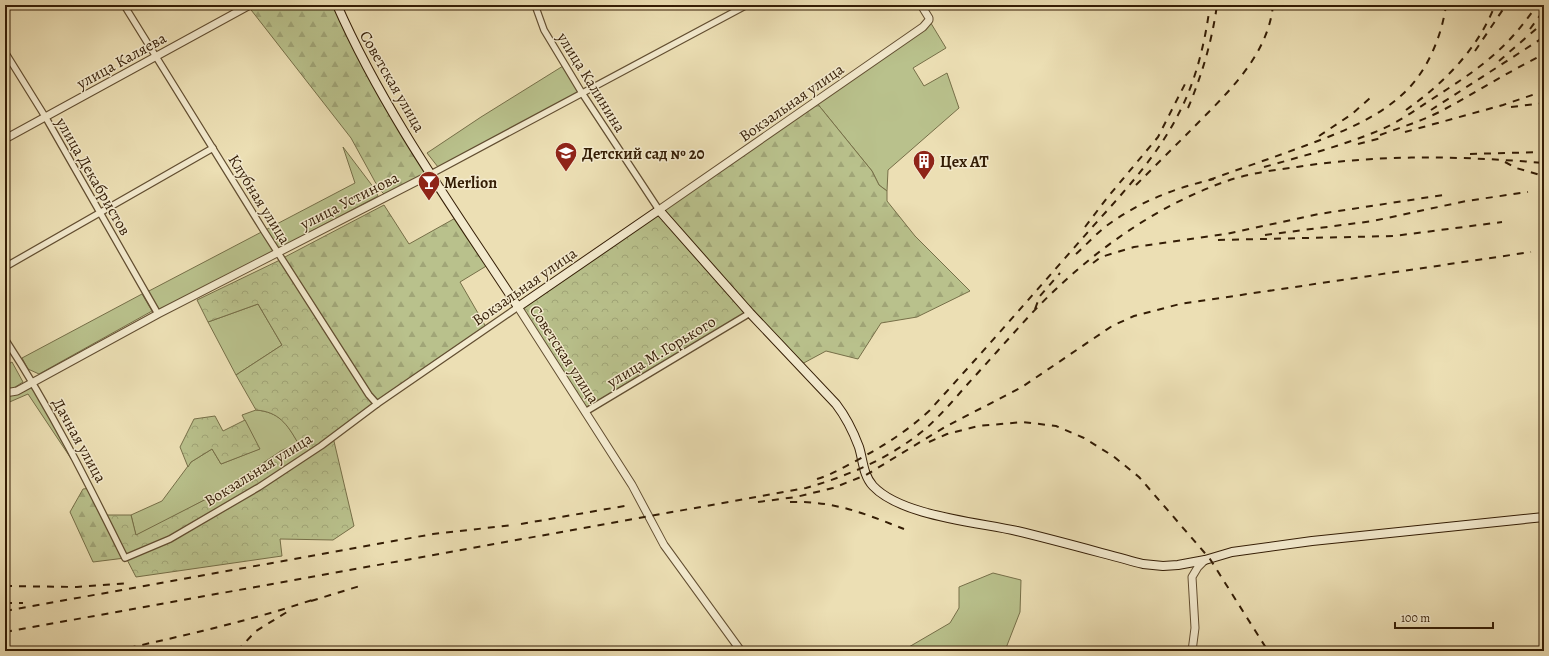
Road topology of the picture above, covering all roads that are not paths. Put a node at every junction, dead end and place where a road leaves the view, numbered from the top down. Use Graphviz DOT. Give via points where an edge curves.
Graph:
graph roads {
  1 [pos="124,5"];
  2 [pos="249,5"];
  3 [pos="337,5"];
  4 [pos="535,5"];
  5 [pos="747,5"];
  6 [pos="921,5"];
  7 [pos="5,52"];
  8 [pos="156,56"];
  9 [pos="582,93"];
  10 [pos="46,118"];
  11 [pos="5,139"];
  12 [pos="213,148"];
  13 [pos="431,174"];
  14 [pos="659,210"];
  15 [pos="100,213"];
  16 [pos="278,252"];
  17 [pos="5,267"];
  18 [pos="518,307"];
  19 [pos="750,313"];
  20 [pos="158,314"];
  21 [pos="5,339"];
  22 [pos="33,381"];
  23 [pos="5,393"];
  24 [pos="377,404"];
  25 [pos="585,412"];
  26 [pos="1544,517"];
  27 [pos="125,558"];
  28 [pos="1205,560"];
  29 [pos="741,651"];
  30 [pos="1192,651"];
  1 -- 8 [label="street, Клубная улица"];
  2 -- 8 [label="street, улица Каляева"];
  3 -- 13 [label="main road, Советская улица" via="379,89"];
  4 -- 9 [label="street, улица Калинина" via="544,30"];
  5 -- 9 [label="street, улица Устинова"];
  6 -- 14 [label="street, Вокзальная улица" via="930,20 905,40"];
  7 -- 10 [label="street, улица Декабристов"];
  8 -- 10 [label="street, улица Каляева"];
  8 -- 12 [label="street, Клубная улица"];
  9 -- 13 [label="street, улица Устинова"];
  9 -- 14 [label="street, улица Калинина"];
  10 -- 11 [label="street, улица Каляева"];
  10 -- 15 [label="street, улица Декабристов"];
  12 -- 15 [label="street"];
  12 -- 16 [label="street, Клубная улица"];
  13 -- 16 [label="street, улица Устинова"];
  13 -- 18 [label="main road, Советская улица"];
  14 -- 18 [label="main road, Вокзальная улица"];
  14 -- 19 [label="main road"];
  15 -- 17 [label="street"];
  15 -- 20 [label="street, улица Декабристов"];
  16 -- 20 [label="street, улица Устинова"];
  16 -- 24 [label="street, Клубная улица" via="369,396"];
  18 -- 24 [label="street, Вокзальная улица"];
  18 -- 25 [label="street, Советская улица"];
  19 -- 25 [label="street, улица М.Горького"];
  19 -- 28 [label="main road" via="848,420 866,475 872,484 887,496 930,513 1017,531 1143,564 1163,566"];
  20 -- 22 [label="street, улица Устинова"];
  21 -- 22 [label="street, Дачная улица"];
  22 -- 23 [label="street, улица Устинова" via="17,391"];
  22 -- 27 [label="street, Дачная улица" via="91,488"];
  24 -- 27 [label="street, Вокзальная улица" via="321,446 259,487 170,539"];
  25 -- 29 [label="street, Советская улица" via="632,485 664,545"];
  26 -- 28 [label="main road" via="1312,541 1232,552"];
  28 -- 30 [label="street" via="1192,577 1195,628"];
}
